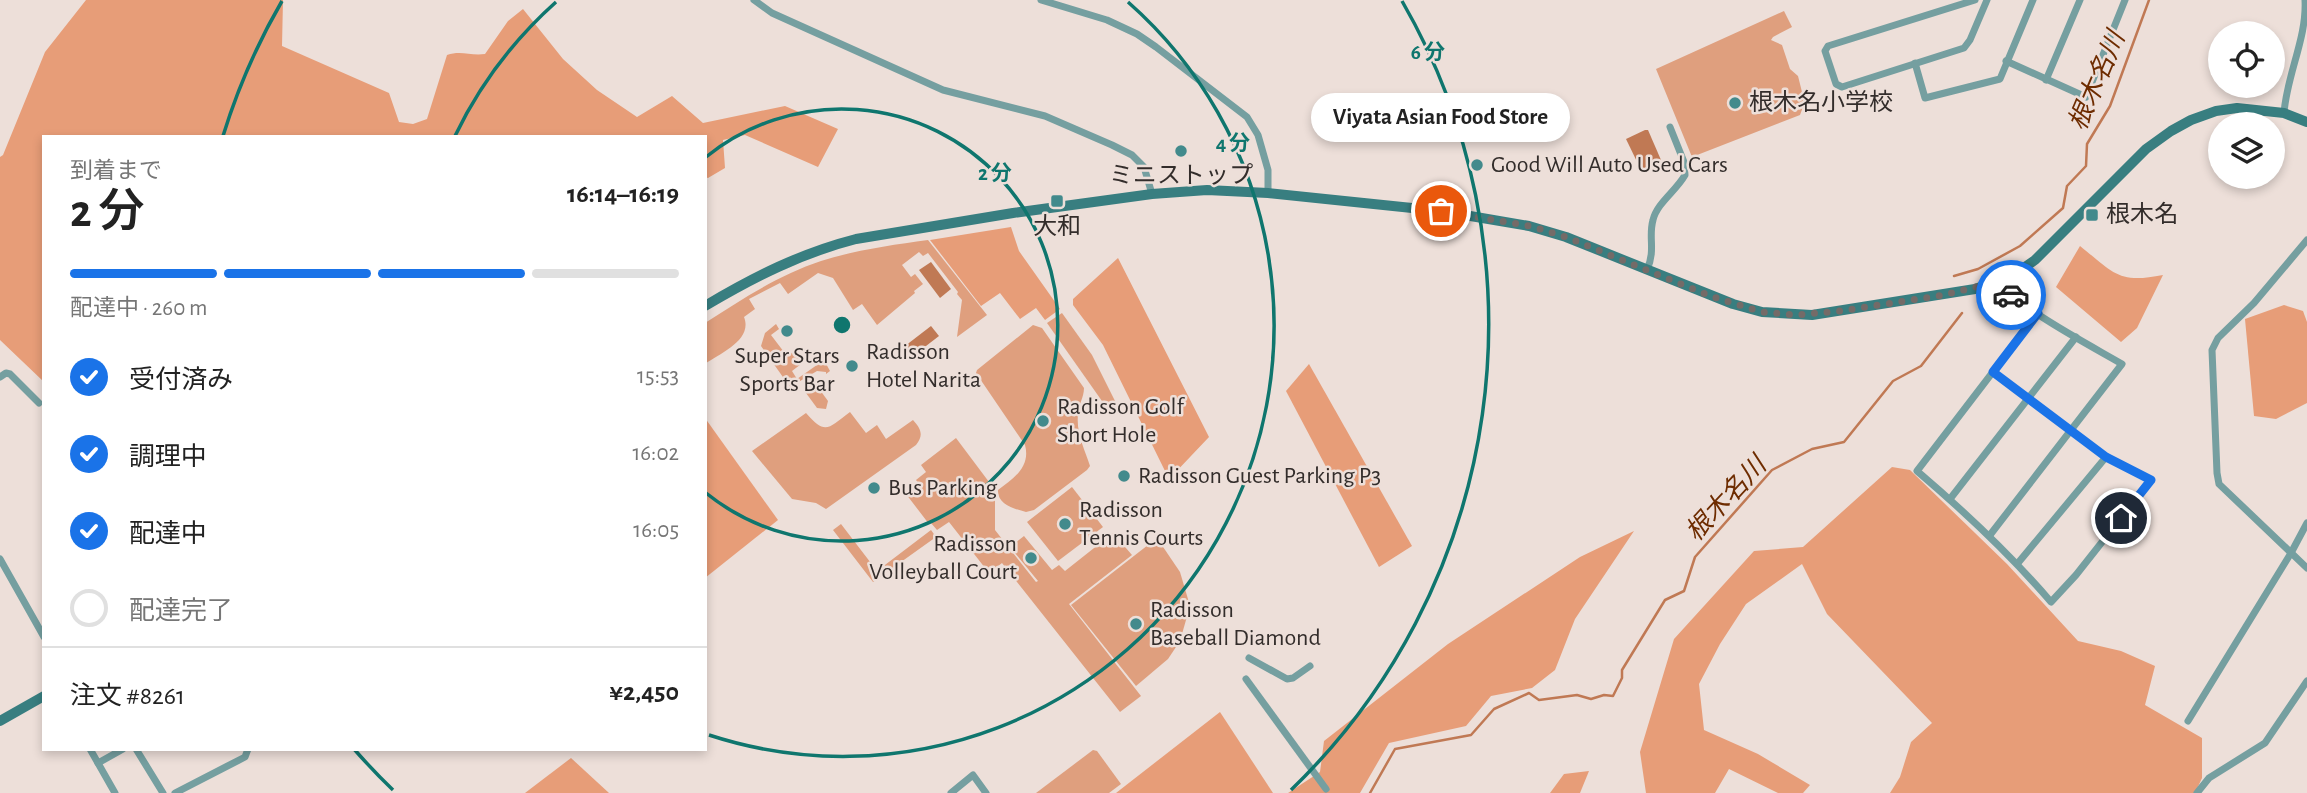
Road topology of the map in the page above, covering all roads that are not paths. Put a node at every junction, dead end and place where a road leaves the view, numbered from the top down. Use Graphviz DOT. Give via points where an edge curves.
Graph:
graph roads {
  1 [pos="754,0"];
  2 [pos="1041,0"];
  3 [pos="1975,0"];
  4 [pos="1987,0"];
  5 [pos="2033,0"];
  6 [pos="2080,0"];
  7 [pos="2125,0"];
  8 [pos="2305,0"];
  9 [pos="2006,61"];
  10 [pos="1915,63"];
  11 [pos="2046,80"];
  12 [pos="2214,112"];
  13 [pos="2275,112"];
  14 [pos="2284,112"];
  15 [pos="2285,113"];
  16 [pos="2208,115"];
  17 [pos="2307,122"];
  18 [pos="1670,127"];
  19 [pos="1268,193"];
  20 [pos="1152,194"];
  21 [pos="2307,240"];
  22 [pos="1647,270"];
  23 [pos="2000,281"];
  24 [pos="707,305"];
  25 [pos="2038,313"];
  26 [pos="2076,337"];
  27 [pos="1993,372"];
  28 [pos="0,377"];
  29 [pos="2028,397"];
  30 [pos="39,403"];
  31 [pos="2071,431"];
  32 [pos="2106,457"];
  33 [pos="1950,499"];
  34 [pos="2307,523"];
  35 [pos="1990,535"];
  36 [pos="2291,553"];
  37 [pos="0,559"];
  38 [pos="2018,563"];
  39 [pos="2307,568"];
  40 [pos="42,633"];
  41 [pos="1249,658"];
  42 [pos="1310,666"];
  43 [pos="1246,679"];
  44 [pos="2307,681"];
  45 [pos="42,697"];
  46 [pos="0,721"];
  47 [pos="2188,721"];
  48 [pos="91,751"];
  49 [pos="119,751"];
  50 [pos="137,751"];
  51 [pos="247,751"];
  52 [pos="98,763"];
  53 [pos="1326,789"];
  54 [pos="115,793"];
  55 [pos="163,793"];
  56 [pos="175,793"];
  57 [pos="951,793"];
  58 [pos="986,793"];
  59 [pos="2197,793"];
  1 -- 20 [label="street" via="772,13 943,89 1045,116 1112,145 1144,167"];
  2 -- 19 [label="street" via="1130,31 1247,117 1258,135 1268,170"];
  3 -- 10 [label="street" via="1828,46 1825,51 1836,84 1842,87"];
  4 -- 10 [label="street" via="1968,45"];
  5 -- 9 [label="street"];
  6 -- 11 [label="street"];
  7 -- 11 [label="street" via="2086,97"];
  8 -- 14 [label="street" via="2306,24"];
  9 -- 10 [label="street" via="2000,79 1925,98"];
  9 -- 11 [label="street"];
  12 -- 13 [label="main road" via="2237,108"];
  15 -- 17 [label="main road"];
  16 -- 23 [label="main road" via="2171,131 2146,149 2035,260"];
  18 -- 22 [label="street" via="1686,169 1653,220"];
  19 -- 20 [label="main road" via="1207,190"];
  19 -- 22 [label="main road" via="1506,221 1566,237"];
  20 -- 24 [label="main road" via="822,247"];
  21 -- 36 [label="street" via="2212,350 2219,484"];
  22 -- 23 [label="main road" via="1733,304 1785,315 1944,295"];
  23 -- 25 [label="street" via="2010,294"];
  25 -- 26 [label="street"];
  25 -- 27 [label="street"];
  26 -- 29 [label="street"];
  26 -- 31 [label="street" via="2122,364"];
  27 -- 29 [label="street"];
  27 -- 33 [label="street" via="1917,471"];
  28 -- 30 [label="street" via="10,374"];
  29 -- 31 [label="street"];
  29 -- 33 [label="street"];
  31 -- 32 [label="street"];
  31 -- 35 [label="street"];
  32 -- 38 [label="street"];
  32 -- 38 [label="street" via="2151,480 2076,575 2051,602"];
  33 -- 35 [label="street"];
  34 -- 36 [label="street"];
  35 -- 38 [label="street"];
  36 -- 39 [label="street"];
  36 -- 47 [label="street"];
  37 -- 40 [label="street"];
  41 -- 42 [label="street" via="1287,679"];
  43 -- 53 [label="street"];
  44 -- 59 [label="street" via="2266,743 2209,778"];
  45 -- 46 [label="main road"];
  48 -- 52 [label="street"];
  49 -- 52 [label="street"];
  50 -- 55 [label="street"];
  51 -- 56 [label="street" via="245,757"];
  52 -- 54 [label="street"];
  57 -- 58 [label="street" via="973,775"];
}
